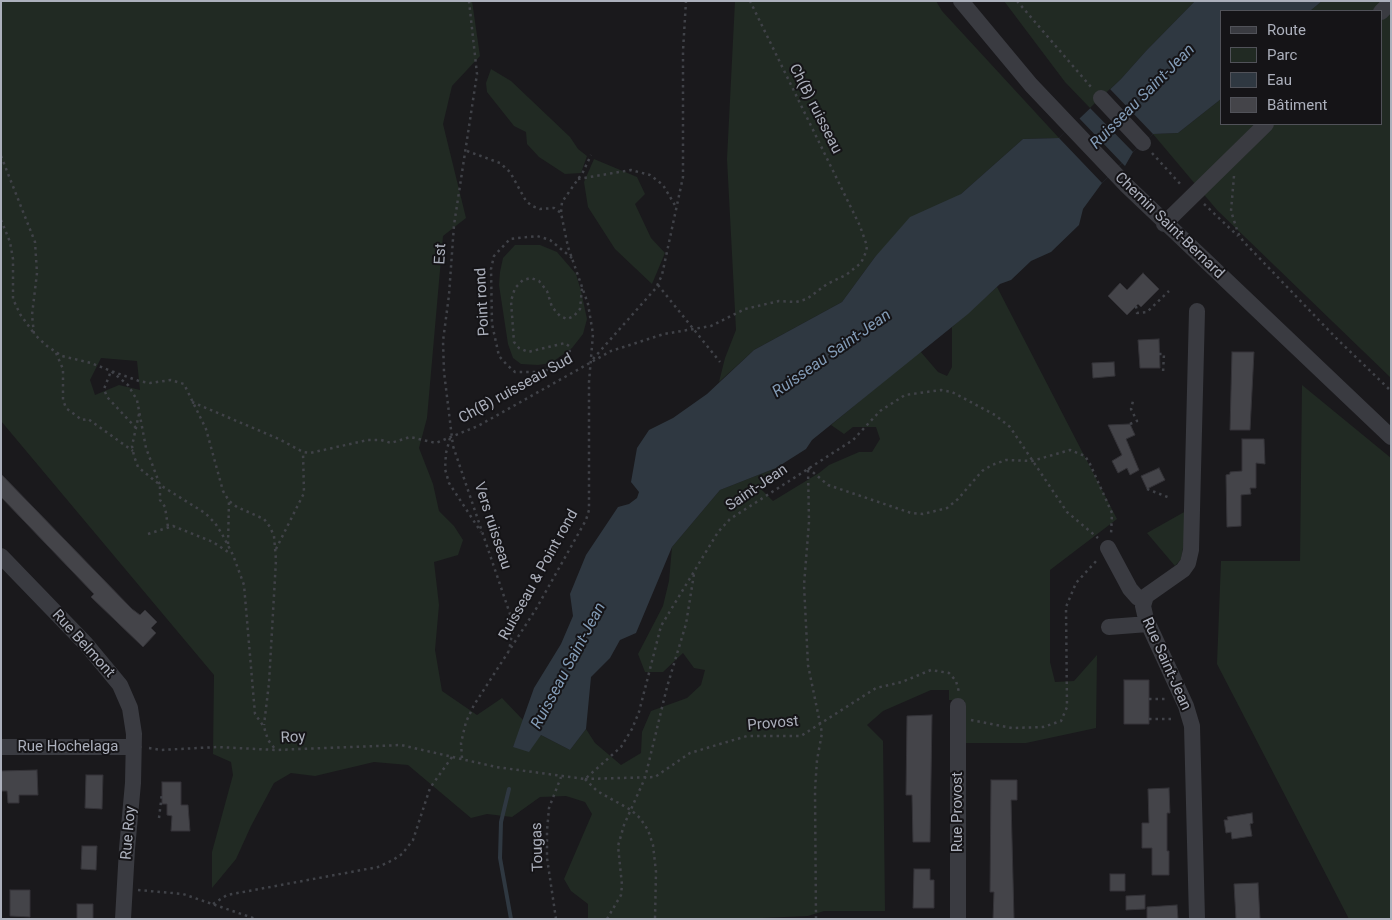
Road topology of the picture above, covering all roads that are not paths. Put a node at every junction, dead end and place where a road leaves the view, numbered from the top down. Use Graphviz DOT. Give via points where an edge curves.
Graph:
graph roads {
  1 [pos="961,1"];
  2 [pos="1391,2"];
  3 [pos="1382,11"];
  4 [pos="1100,98"];
  5 [pos="1265,125"];
  6 [pos="1143,143"];
  7 [pos="1164,224"];
  8 [pos="1197,311"];
  9 [pos="1391,437"];
  10 [pos="1108,548"];
  11 [pos="1,556"];
  12 [pos="1144,600"];
  13 [pos="1148,624"];
  14 [pos="1109,627"];
  15 [pos="958,712"];
  16 [pos="1,747"];
  17 [pos="134,747"];
  18 [pos="123,919"];
  19 [pos="958,919"];
  20 [pos="1197,919"];
  1 -- 7 [label="street, Chemin Saint-Bernard" via="1070,127"];
  2 -- 3 [label="street"];
  4 -- 6 [label="street"];
  5 -- 7 [label="street"];
  7 -- 9 [label="street, Chemin Saint-Bernard"];
  8 -- 12 [label="street, Rue Saint-Jean" via="1190,559 1183,570"];
  10 -- 12 [label="street" via="1130,589"];
  11 -- 17 [label="street, Rue Belmont" via="86,644 115,679 132,714"];
  12 -- 13 [label="street, Rue Saint-Jean" via="1143,612"];
  13 -- 14 [label="street"];
  13 -- 20 [label="street, Rue Saint-Jean" via="1190,718"];
  15 -- 19 [label="street, Rue Provost"];
  16 -- 17 [label="street, Rue Hochelaga"];
  17 -- 18 [label="street, Rue Roy"];
}
